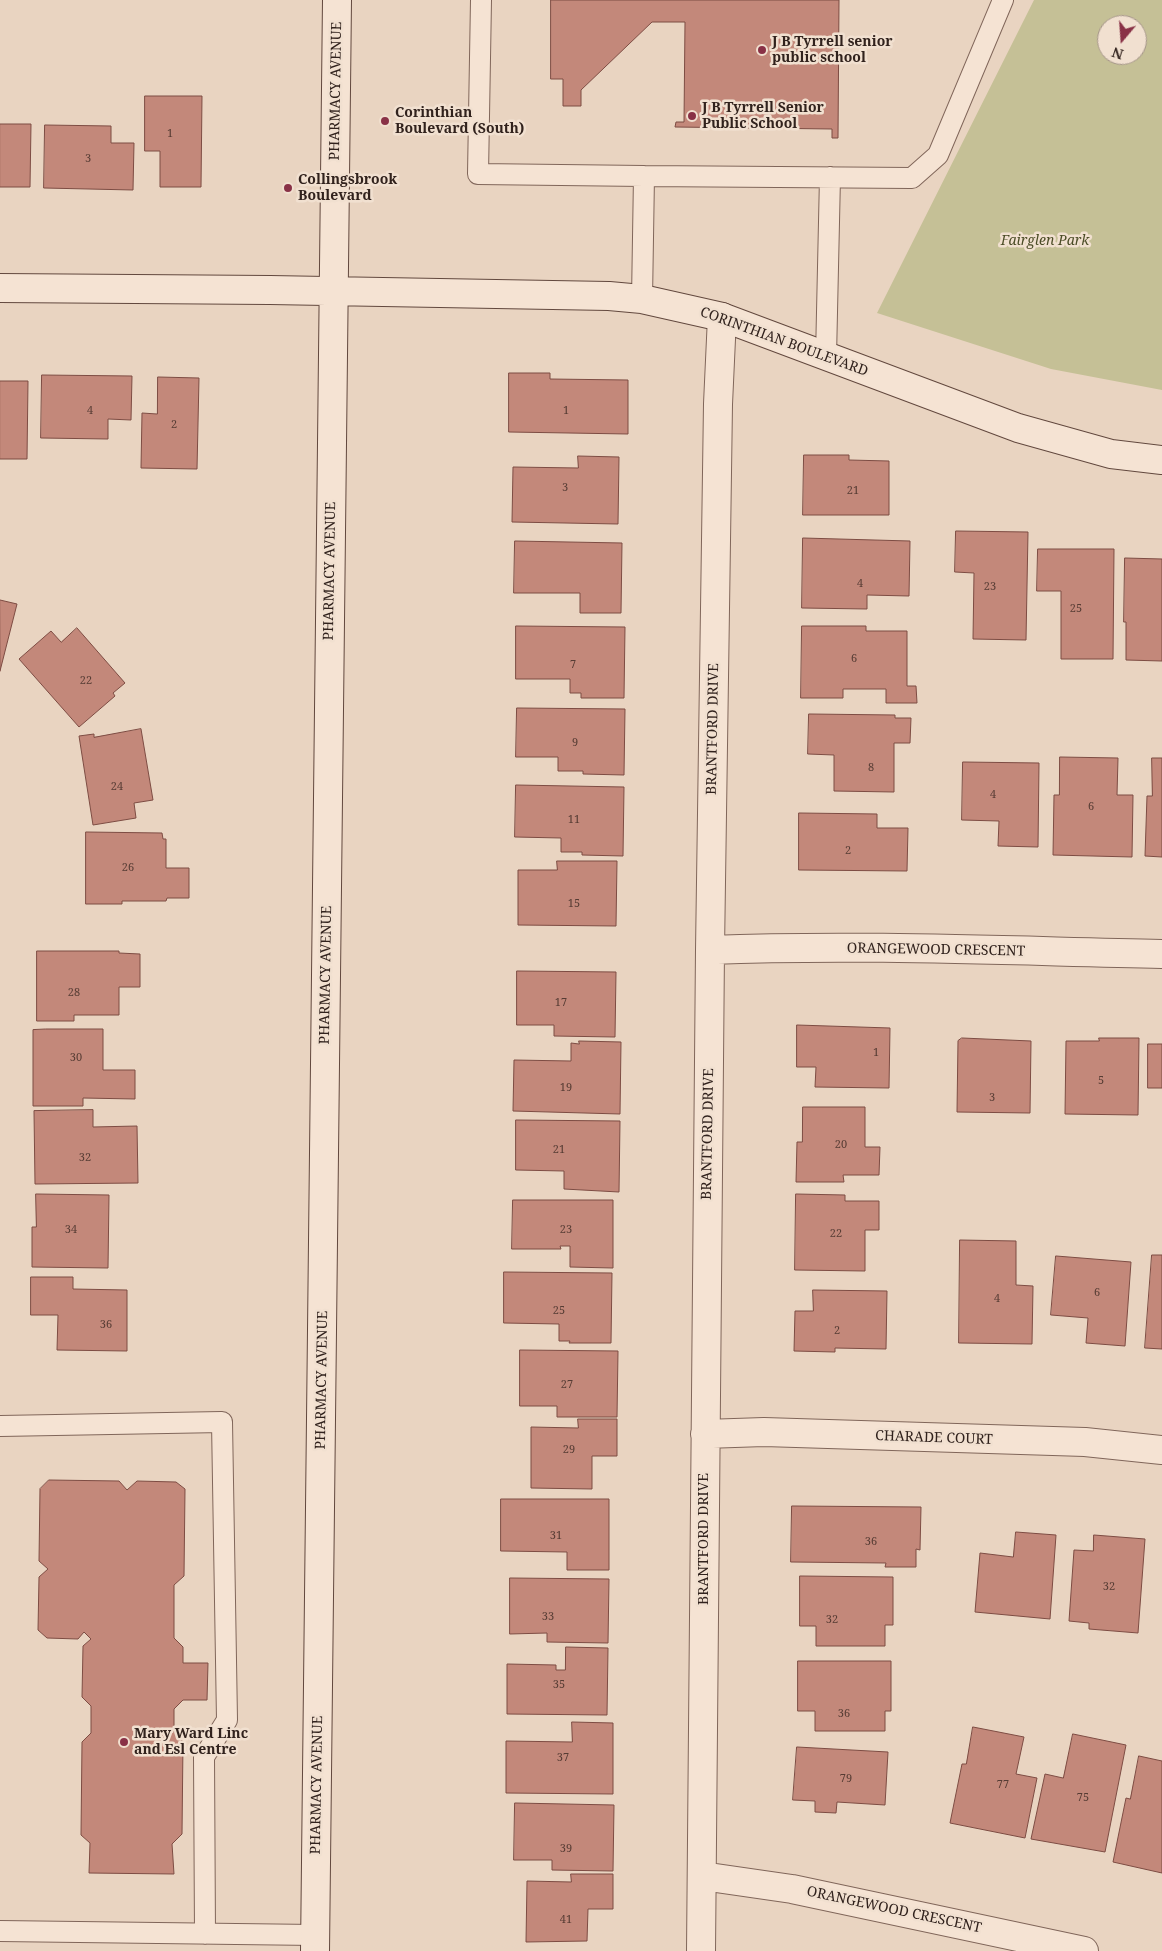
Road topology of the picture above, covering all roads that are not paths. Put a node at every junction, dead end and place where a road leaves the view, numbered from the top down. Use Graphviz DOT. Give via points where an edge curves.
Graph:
graph roads {
  1 [pos="337,0"];
  2 [pos="481,0"];
  3 [pos="1004,0"];
  4 [pos="644,176"];
  5 [pos="830,177"];
  6 [pos="0,288"];
  7 [pos="333,292"];
  8 [pos="642,300"];
  9 [pos="722,317"];
  10 [pos="826,357"];
  11 [pos="1162,460"];
  12 [pos="710,950"];
  13 [pos="1162,954"];
  14 [pos="0,1426"];
  15 [pos="705,1434"];
  16 [pos="1162,1450"];
  17 [pos="702,1876"];
  18 [pos="0,1932"];
  19 [pos="206,1934"];
  20 [pos="315,1943"];
  21 [pos="701,1951"];
  22 [pos="1084,1951"];
  1 -- 7 [label="street, PHARMACY AVENUE"];
  2 -- 4 [label="lane" via="478,174"];
  3 -- 5 [label="lane" via="938,155 912,178"];
  4 -- 5 [label="lane"];
  4 -- 8 [label="lane"];
  5 -- 10 [label="lane"];
  6 -- 7 [label="street"];
  7 -- 8 [label="street, CORINTHIAN BOULEVARD" via="608,296"];
  7 -- 20 [label="street, PHARMACY AVENUE"];
  8 -- 9 [label="street, CORINTHIAN BOULEVARD"];
  9 -- 10 [label="street, CORINTHIAN BOULEVARD"];
  9 -- 12 [label="street, BRANTFORD DRIVE"];
  10 -- 11 [label="street, CORINTHIAN BOULEVARD" via="1018,428 1111,454"];
  12 -- 13 [label="street, ORANGEWOOD CRESCENT" via="954,949"];
  12 -- 15 [label="street, BRANTFORD DRIVE"];
  14 -- 19 [label="lane" via="222,1422 227,1720 204,1757"];
  15 -- 16 [label="street, CHARADE COURT" via="764,1432 1085,1442"];
  15 -- 17 [label="street, BRANTFORD DRIVE"];
  17 -- 21 [label="street, BRANTFORD DRIVE"];
  17 -- 22 [label="street, ORANGEWOOD CRESCENT" via="801,1891"];
  18 -- 19 [label="lane"];
  19 -- 20 [label="lane"];
}
